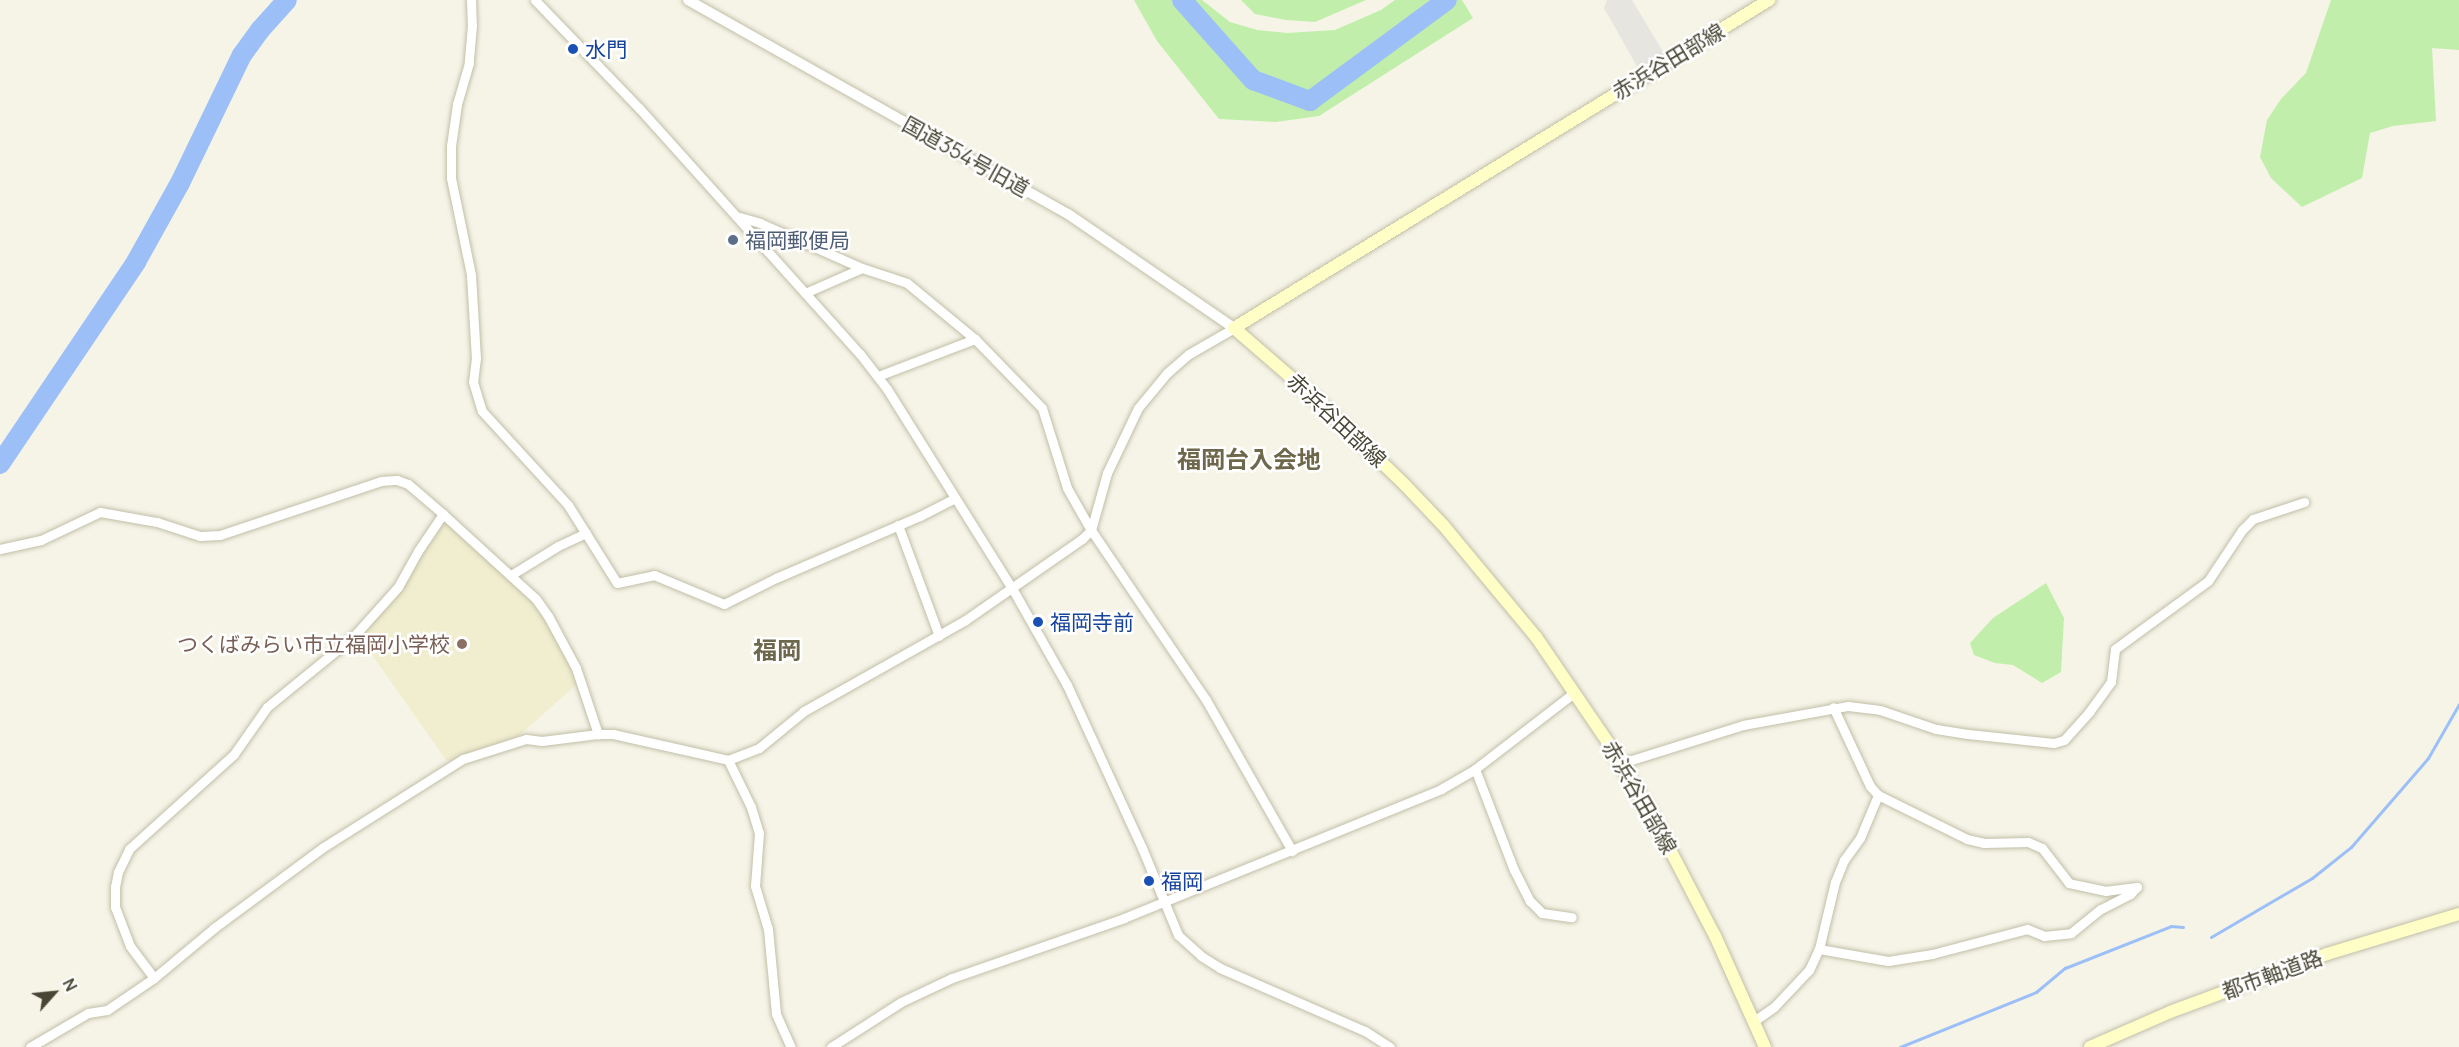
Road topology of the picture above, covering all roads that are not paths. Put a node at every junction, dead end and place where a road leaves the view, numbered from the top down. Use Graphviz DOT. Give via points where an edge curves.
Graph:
graph roads {
  1 [pos="471,0"];
  2 [pos="535,0"];
  3 [pos="688,0"];
  4 [pos="1768,0"];
  5 [pos="736,216"];
  6 [pos="862,268"];
  7 [pos="805,293"];
  8 [pos="1234,328"];
  9 [pos="975,339"];
  10 [pos="878,376"];
  11 [pos="955,498"];
  12 [pos="2304,502"];
  13 [pos="443,514"];
  14 [pos="898,525"];
  15 [pos="1091,530"];
  16 [pos="586,533"];
  17 [pos="0,549"];
  18 [pos="511,575"];
  19 [pos="1013,590"];
  20 [pos="939,636"];
  21 [pos="1575,692"];
  22 [pos="1833,708"];
  23 [pos="598,734"];
  24 [pos="728,760"];
  25 [pos="1622,763"];
  26 [pos="1475,769"];
  27 [pos="1878,795"];
  28 [pos="1292,851"];
  29 [pos="1163,903"];
  30 [pos="2459,914"];
  31 [pos="1572,917"];
  32 [pos="1819,949"];
  33 [pos="154,978"];
  34 [pos="1754,1021"];
  35 [pos="30,1047"];
  36 [pos="791,1047"];
  37 [pos="831,1047"];
  38 [pos="1390,1047"];
  39 [pos="1765,1047"];
  40 [pos="2090,1047"];
  1 -- 16 [label="street" via="469,63 457,104 451,178 471,274 476,357 473,382 482,411 568,506"];
  2 -- 5 [label="street"];
  3 -- 8 [label="street, 国道354号旧道" via="1068,214"];
  4 -- 8 [label="main road, 赤浜谷田部線"];
  5 -- 6 [label="street"];
  5 -- 7 [label="street"];
  6 -- 7 [label="street"];
  6 -- 9 [label="street" via="907,283"];
  7 -- 10 [label="street"];
  8 -- 15 [label="street" via="1189,354 1138,408 1107,473"];
  8 -- 21 [label="main road, 赤浜谷田部線" via="1352,432 1443,525 1536,637"];
  9 -- 10 [label="street"];
  9 -- 15 [label="street" via="1042,408 1067,488"];
  10 -- 11 [label="street"];
  11 -- 14 [label="street"];
  11 -- 19 [label="street"];
  12 -- 22 [label="street" via="2253,519 2208,581 2115,649 2111,682 2064,740 1968,734 1936,729 1880,710"];
  13 -- 17 [label="street" via="408,484 381,481 220,535 200,536 157,522 100,512 41,540"];
  13 -- 18 [label="street"];
  13 -- 33 [label="street" via="398,587 354,636 267,707 234,754 129,849 118,872 115,907 130,946"];
  14 -- 16 [label="street" via="724,604 654,575 617,583"];
  14 -- 20 [label="street"];
  15 -- 19 [label="street"];
  15 -- 28 [label="street" via="1206,700"];
  16 -- 18 [label="street"];
  18 -- 23 [label="street" via="548,616 576,668"];
  19 -- 20 [label="street"];
  19 -- 29 [label="street" via="1086,723"];
  20 -- 24 [label="street" via="804,711 759,748"];
  21 -- 25 [label="main road, 赤浜谷田部線"];
  21 -- 26 [label="street"];
  22 -- 25 [label="street" via="1743,725"];
  22 -- 27 [label="street"];
  23 -- 24 [label="street"];
  23 -- 33 [label="street" via="542,741 525,739 448,767 322,848"];
  24 -- 36 [label="street" via="759,832 755,886 768,929 776,1014"];
  25 -- 34 [label="main road, 赤浜谷田部線" via="1683,872"];
  26 -- 28 [label="street" via="1441,789"];
  26 -- 31 [label="street" via="1530,901 1542,913"];
  27 -- 32 [label="street" via="1835,882"];
  27 -- 32 [label="street" via="1967,839 1984,843 2028,842 2042,848 2069,882 2106,891 2137,887 2071,933 2044,936 2027,929 1932,954 1888,961"];
  28 -- 29 [label="street"];
  29 -- 37 [label="street" via="934,986 901,1002"];
  29 -- 38 [label="street" via="1178,935 1201,956 1274,994 1365,1031"];
  30 -- 40 [label="main road, 都市軸道路" via="2317,958 2170,1012"];
  32 -- 34 [label="street" via="1802,980"];
  33 -- 35 [label="street" via="107,1010 88,1013"];
  34 -- 39 [label="main road, 赤浜谷田部線"];
}
